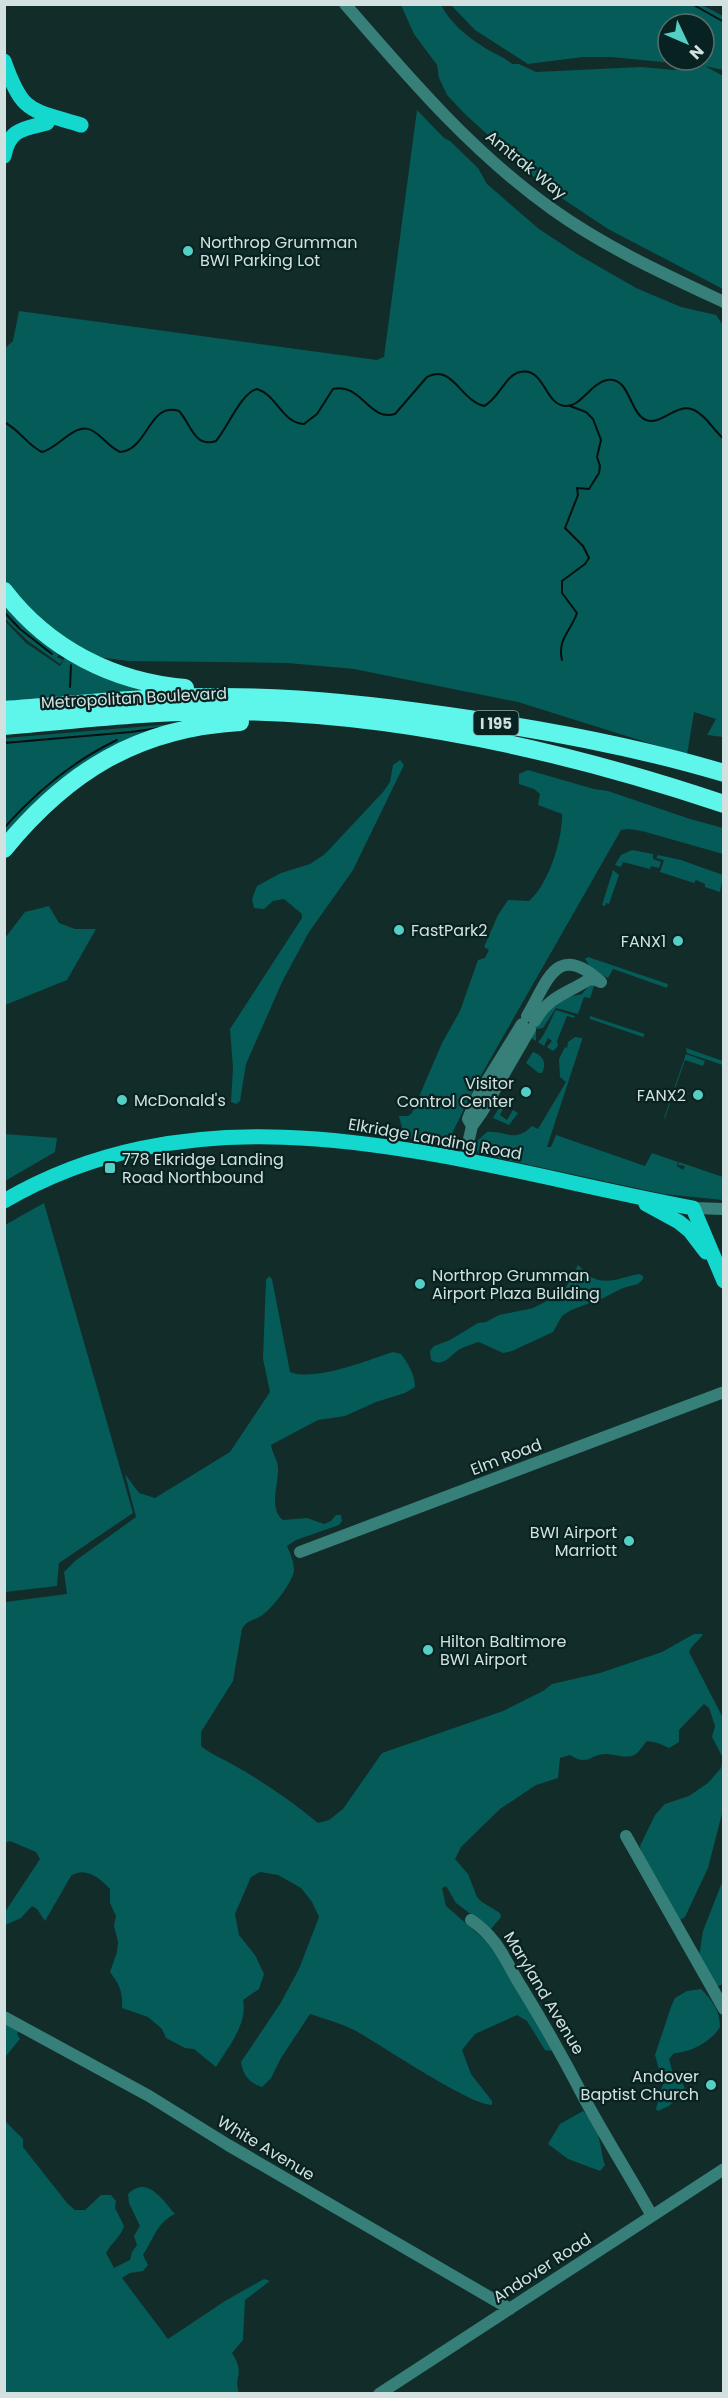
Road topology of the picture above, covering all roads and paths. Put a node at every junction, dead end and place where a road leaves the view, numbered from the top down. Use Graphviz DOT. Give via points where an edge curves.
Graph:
graph roads {
  1 [pos="345,4"];
  2 [pos="4,61"];
  3 [pos="47,123"];
  4 [pos="81,125"];
  5 [pos="4,156"];
  6 [pos="723,302"];
  7 [pos="4,591"];
  8 [pos="264,698"];
  9 [pos="4,710"];
  10 [pos="302,714"];
  11 [pos="4,726"];
  12 [pos="723,773"];
  13 [pos="723,804"];
  14 [pos="4,849"];
  15 [pos="528,1022"];
  16 [pos="464,1161"];
  17 [pos="632,1197"];
  18 [pos="4,1201"];
  19 [pos="693,1208"];
  20 [pos="723,1209"];
  21 [pos="721,1274"];
  22 [pos="723,1392"];
  23 [pos="300,1552"];
  24 [pos="626,1836"];
  25 [pos="471,1920"];
  26 [pos="723,2009"];
  27 [pos="4,2017"];
  28 [pos="723,2169"];
  29 [pos="652,2216"];
  30 [pos="510,2309"];
  31 [pos="383,2392"];
  1 -- 6 [label="street, Amtrak Way" via="432,104 523,187 605,243"];
  2 -- 4 [label="main road" via="25,105"];
  3 -- 5 [label="main road" via="21,129 12,136"];
  7 -- 8 [label="highway" via="48,636 100,667 165,686 235,691"];
  8 -- 9 [label="highway, Metropolitan Boulevard / I 195" via="162,698"];
  8 -- 12 [label="highway, Metropolitan Boulevard / I 195" via="384,707 490,722 620,747"];
  10 -- 11 [label="highway, Metropolitan Boulevard / I 195" via="164,713"];
  10 -- 13 [label="highway, Metropolitan Boulevard / I 195" via="380,722 516,747 615,771"];
  10 -- 14 [label="highway" via="196,727 132,746 63,788"];
  15 -- 15 [label="street" via="552,999 588,980 601,982 571,965 556,968 547,978"];
  15 -- 16 [label="street" via="472,1126"];
  16 -- 17 [label="main road, Elkridge Landing Road"];
  16 -- 18 [label="main road, Elkridge Landing Road" via="357,1142 220,1137 132,1149 26,1188"];
  17 -- 19 [label="main road, Elkridge Landing Road"];
  17 -- 21 [label="main road" via="690,1231"];
  19 -- 20 [label="street, Elkridge Landing Road"];
  19 -- 21 [label="main road"];
  22 -- 23 [label="street, Elm Road"];
  24 -- 26 [label="street"];
  25 -- 29 [label="street, Maryland Avenue" via="494,1939"];
  27 -- 30 [label="street, White Avenue" via="149,2096"];
  28 -- 29 [label="street, Andover Road"];
  29 -- 30 [label="street, Andover Road"];
  30 -- 31 [label="street, Andover Road"];
}
